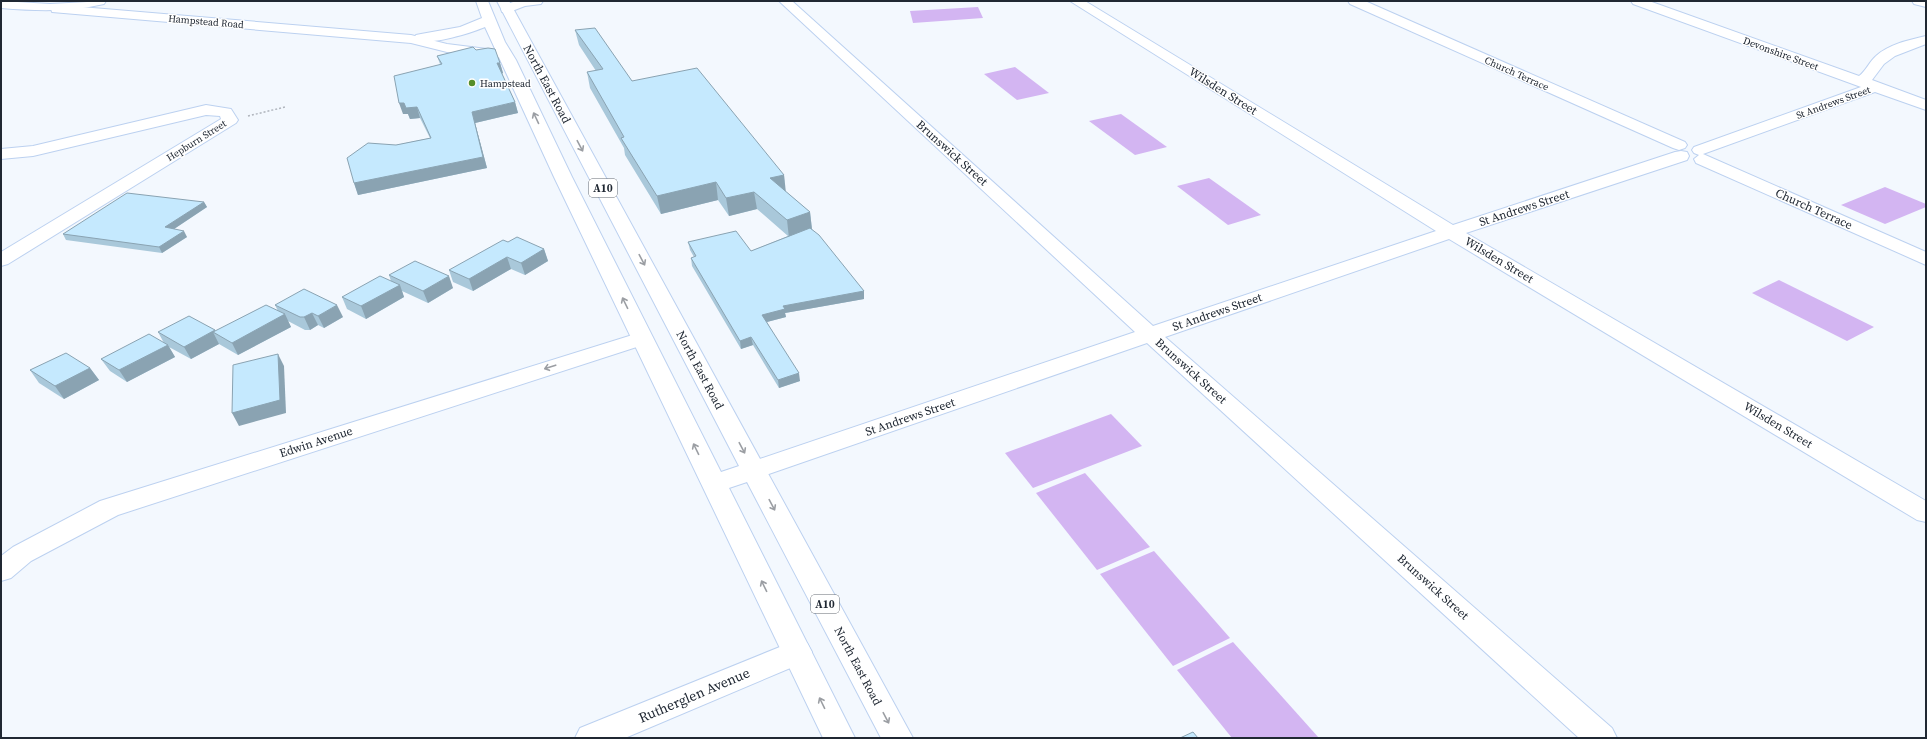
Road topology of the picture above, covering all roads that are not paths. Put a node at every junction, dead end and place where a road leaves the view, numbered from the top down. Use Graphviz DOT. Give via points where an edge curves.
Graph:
graph roads {
  1 [pos="45,1"];
  2 [pos="100,1"];
  3 [pos="482,1"];
  4 [pos="535,1"];
  5 [pos="785,1"];
  6 [pos="1076,1"];
  7 [pos="1354,1"];
  8 [pos="1636,1"];
  9 [pos="1918,1"];
  10 [pos="1926,3"];
  11 [pos="4,4"];
  12 [pos="505,5"];
  13 [pos="112,7"];
  14 [pos="56,8"];
  15 [pos="489,18"];
  16 [pos="416,39"];
  17 [pos="1926,40"];
  18 [pos="498,42"];
  19 [pos="529,50"];
  20 [pos="507,56"];
  21 [pos="1867,84"];
  22 [pos="1926,105"];
  23 [pos="1691,153"];
  24 [pos="1,154"];
  25 [pos="1451,232"];
  26 [pos="1926,259"];
  27 [pos="1,260"];
  28 [pos="1150,335"];
  29 [pos="642,338"];
  30 [pos="754,470"];
  31 [pos="714,484"];
  32 [pos="1926,513"];
  33 [pos="1,571"];
  34 [pos="797,652"];
  35 [pos="591,738"];
  36 [pos="839,738"];
  37 [pos="897,738"];
  38 [pos="1601,738"];
  1 -- 11 [label="main road"];
  2 -- 14 [label="main road" via="76,7"];
  3 -- 15 [label="main road, North East Road / A10"];
  4 -- 12 [label="main road"];
  5 -- 28 [label="main road, Brunswick Street"];
  6 -- 25 [label="main road, Wilsden Street"];
  7 -- 23 [label="main road, Church Terrace"];
  8 -- 21 [label="main road, Devonshire Street"];
  9 -- 10 [label="main road"];
  11 -- 14 [label="main road, Hampstead Road"];
  12 -- 19 [label="main road, North East Road / A10"];
  13 -- 14 [label="main road, Hampstead Road"];
  13 -- 16 [label="main road, Hampstead Road"];
  15 -- 16 [label="main road" via="478,26 466,30"];
  15 -- 18 [label="main road, North East Road / A10"];
  16 -- 18 [label="main road, Hampstead Road"];
  16 -- 20 [label="main road, Hampstead Road" via="447,48 485,51"];
  17 -- 21 [label="main road, St Andrews Street" via="1902,46 1879,61"];
  18 -- 19 [label="main road, Hampstead Road"];
  18 -- 20 [label="main road, North East Road / A10"];
  19 -- 30 [label="main road, North East Road / A10, one-way"];
  29 -- 20 [label="main road, North East Road / A10, one-way"];
  21 -- 22 [label="main road, Devonshire Street"];
  21 -- 23 [label="main road, St Andrews Street"];
  23 -- 25 [label="main road, St Andrews Street"];
  23 -- 26 [label="main road, Church Terrace"];
  24 -- 27 [label="main road, Hepburn Street" via="33,151 206,110 226,112 230,120"];
  25 -- 28 [label="main road, St Andrews Street"];
  25 -- 32 [label="main road, Wilsden Street"];
  28 -- 30 [label="main road, St Andrews Street"];
  28 -- 38 [label="main road, Brunswick Street"];
  31 -- 29 [label="main road, North East Road / A10, one-way"];
  29 -- 33 [label="main road, Edwin Avenue, one-way" via="108,508 22,554"];
  30 -- 31 [label="main road, St Andrews Street"];
  30 -- 37 [label="main road, North East Road / A10, one-way"];
  34 -- 31 [label="main road, North East Road / A10, one-way"];
  34 -- 35 [label="main road, Rutherglen Avenue"];
  36 -- 34 [label="main road, North East Road / A10, one-way"];
}
